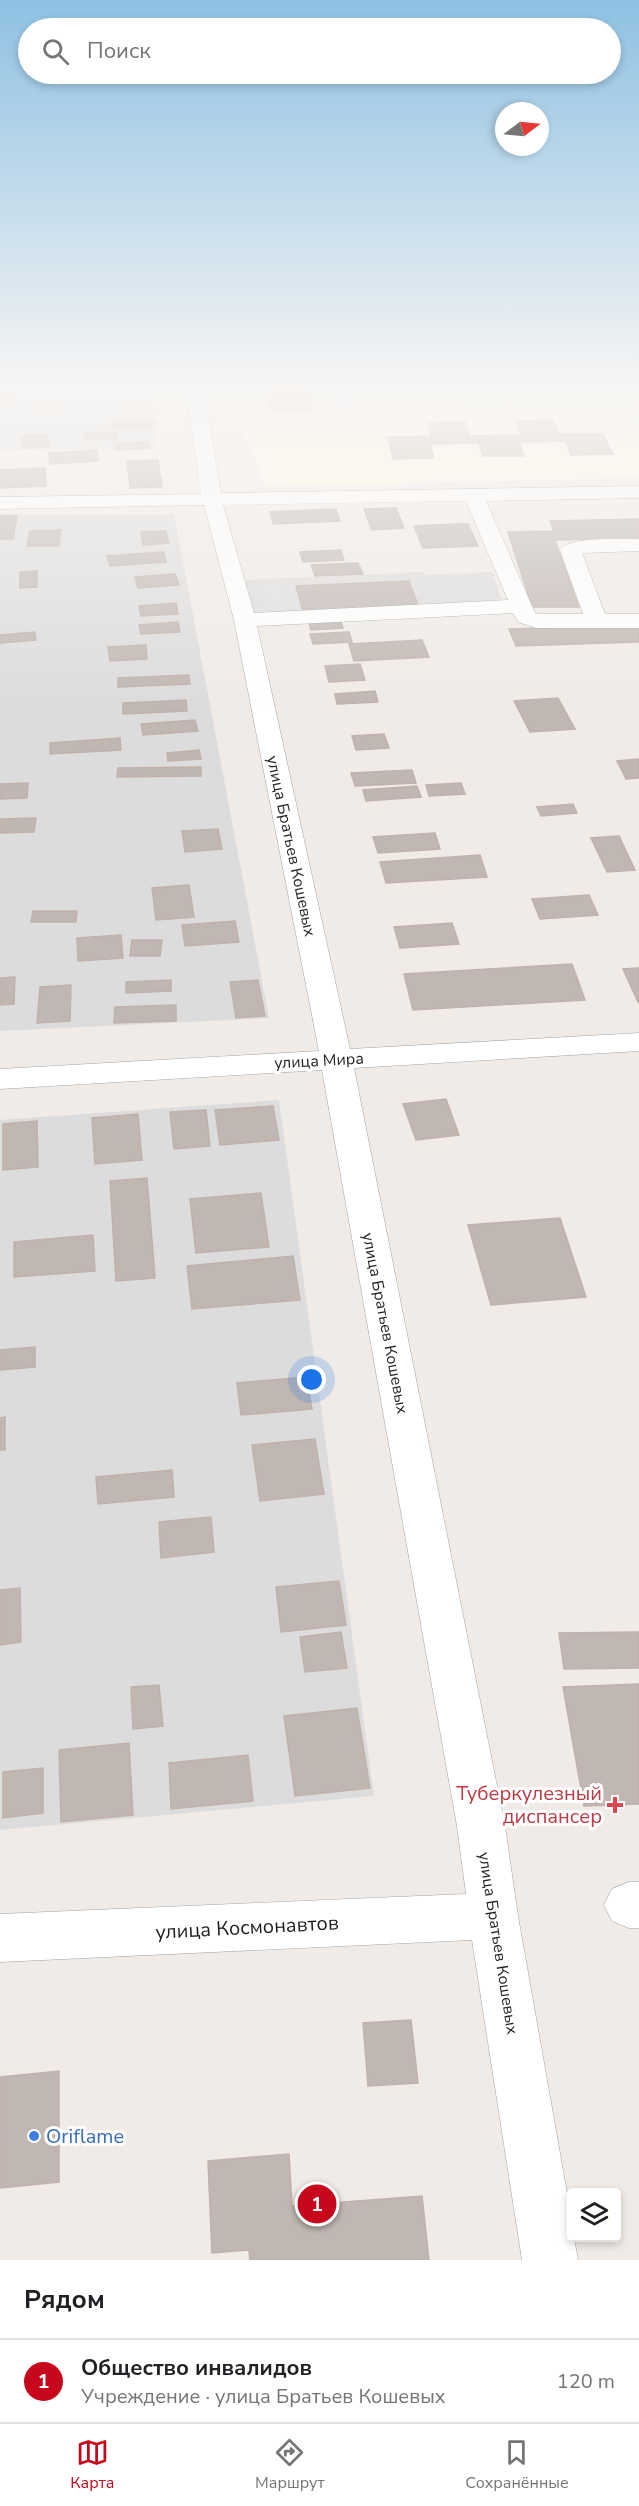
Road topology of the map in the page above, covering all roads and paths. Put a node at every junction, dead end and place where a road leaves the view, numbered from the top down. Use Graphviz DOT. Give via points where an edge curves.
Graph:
graph roads {
  1 [pos="211,496"];
  2 [pos="443,496"];
  3 [pos="474,496"];
  4 [pos="212,500"];
  5 [pos="0,503"];
  6 [pos="639,545"];
  7 [pos="522,606"];
  8 [pos="245,620"];
  9 [pos="639,621"];
  10 [pos="597,622"];
  11 [pos="639,1042"];
  12 [pos="336,1059"];
  13 [pos="0,1079"];
  14 [pos="493,1916"];
  15 [pos="0,1938"];
  16 [pos="550,2260"];
  1 -- 4 [label="street, улица Братьев Кошевых"];
  2 -- 4 [label="street"];
  3 -- 7 [label="street"];
  4 -- 5 [label="street"];
  4 -- 8 [label="street, улица Братьев Кошевых"];
  6 -- 10 [label="street" via="570,550"];
  7 -- 8 [label="street"];
  7 -- 10 [label="street" via="526,617 536,621"];
  8 -- 12 [label="street, улица Братьев Кошевых"];
  9 -- 10 [label="street"];
  11 -- 12 [label="street, улица Мира"];
  12 -- 13 [label="street, улица Мира"];
  12 -- 14 [label="street, улица Братьев Кошевых" via="481,1826"];
  14 -- 15 [label="street, улица Космонавтов"];
  14 -- 16 [label="street, улица Братьев Кошевых"];
}
